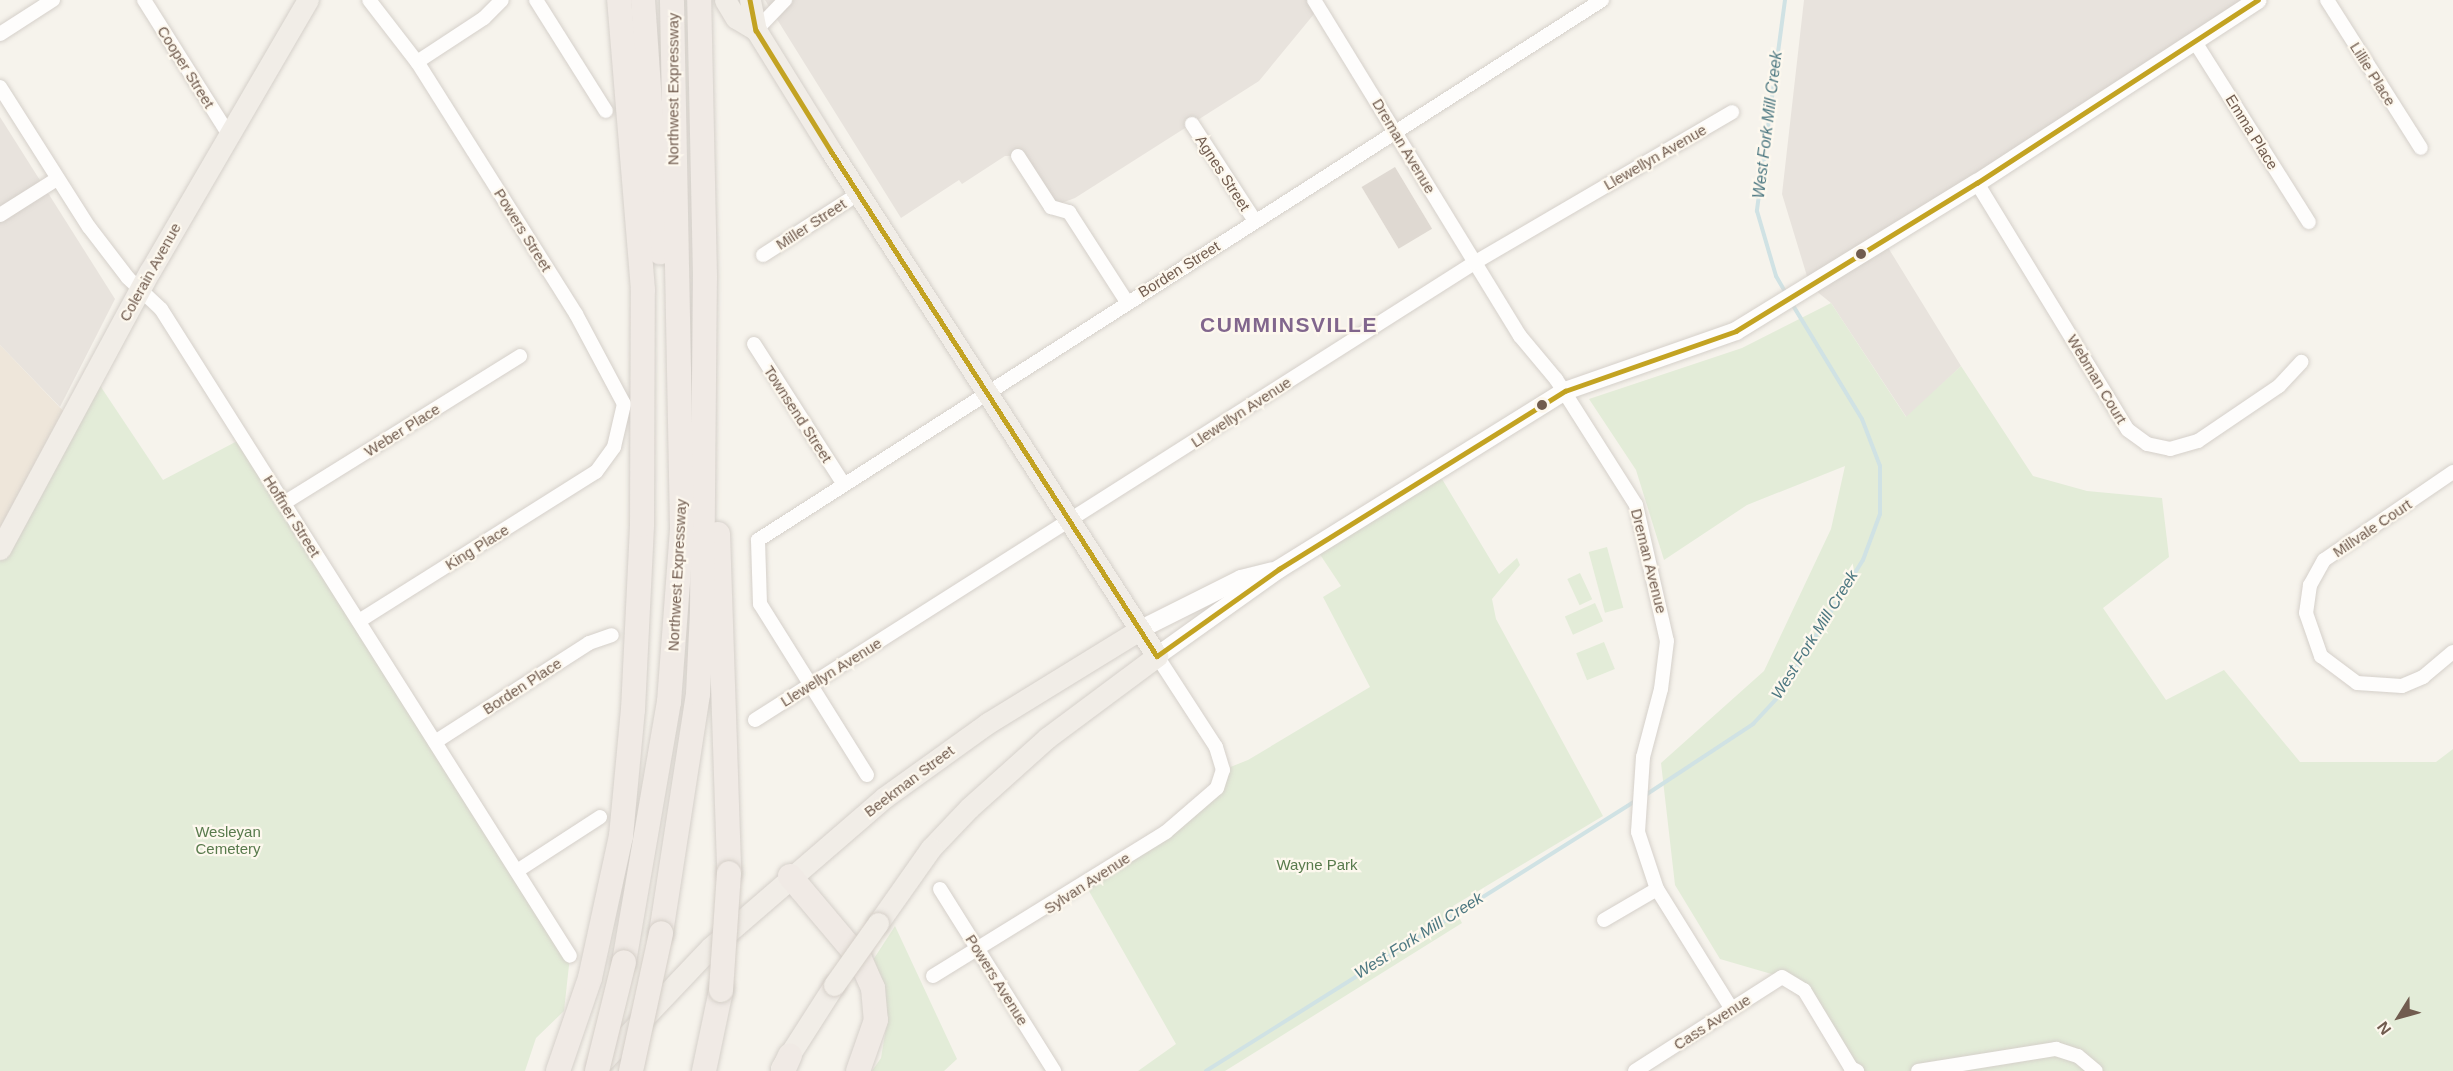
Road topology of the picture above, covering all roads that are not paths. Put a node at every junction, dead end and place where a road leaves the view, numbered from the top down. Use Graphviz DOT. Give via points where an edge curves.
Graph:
graph roads {
  1 [pos="53,0"];
  2 [pos="144,0"];
  3 [pos="308,0"];
  4 [pos="369,0"];
  5 [pos="502,0"];
  6 [pos="536,0"];
  7 [pos="619,0"];
  8 [pos="642,0"];
  9 [pos="672,0"];
  10 [pos="699,0"];
  11 [pos="725,0"];
  12 [pos="750,0"];
  13 [pos="785,0"];
  14 [pos="1314,0"];
  15 [pos="1602,0"];
  16 [pos="2258,0"];
  17 [pos="2327,0"];
  18 [pos="756,30"];
  19 [pos="0,34"];
  20 [pos="2195,42"];
  21 [pos="417,62"];
  22 [pos="0,87"];
  23 [pos="606,111"];
  24 [pos="1732,112"];
  25 [pos="1192,124"];
  26 [pos="1396,131"];
  27 [pos="229,135"];
  28 [pos="2421,148"];
  29 [pos="1018,156"];
  30 [pos="57,178"];
  31 [pos="634,180"];
  32 [pos="1977,183"];
  33 [pos="858,194"];
  34 [pos="0,215"];
  35 [pos="1255,221"];
  36 [pos="2309,222"];
  37 [pos="763,255"];
  38 [pos="1474,263"];
  39 [pos="705,277"];
  40 [pos="140,289"];
  41 [pos="1127,302"];
  42 [pos="754,344"];
  43 [pos="520,356"];
  44 [pos="2301,362"];
  45 [pos="1564,391"];
  46 [pos="984,392"];
  47 [pos="679,400"];
  48 [pos="596,472"];
  49 [pos="2453,472"];
  50 [pos="843,483"];
  51 [pos="284,503"];
  52 [pos="1067,523"];
  53 [pos="0,549"];
  54 [pos="1279,569"];
  55 [pos="359,621"];
  56 [pos="1139,630"];
  57 [pos="612,635"];
  58 [pos="2453,652"];
  59 [pos="1158,656"];
  60 [pos="811,686"];
  61 [pos="755,720"];
  62 [pos="435,742"];
  63 [pos="867,775"];
  64 [pos="611,818"];
  65 [pos="517,871"];
  66 [pos="790,876"];
  67 [pos="940,889"];
  68 [pos="1658,890"];
  69 [pos="1604,920"];
  70 [pos="977,948"];
  71 [pos="570,956"];
  72 [pos="933,976"];
  73 [pos="1731,1008"];
  74 [pos="784,1066"];
  75 [pos="558,1071"];
  76 [pos="596,1071"];
  77 [pos="631,1071"];
  78 [pos="704,1071"];
  79 [pos="858,1071"];
  80 [pos="1054,1071"];
  81 [pos="1635,1071"];
  82 [pos="1857,1071"];
  83 [pos="1918,1071"];
  84 [pos="2096,1071"];
  1 -- 19 [label="street"];
  2 -- 27 [label="street, Cooper Street"];
  3 -- 27 [label="main road, Colerain Avenue"];
  4 -- 21 [label="street, Powers Street"];
  5 -- 21 [label="street" via="484,18"];
  6 -- 23 [label="street"];
  7 -- 31 [label="highway"];
  8 -- 31 [label="highway"];
  8 -- 47 [label="highway" via="665,315"];
  9 -- 47 [label="highway, Northwest Expressway"];
  10 -- 39 [label="highway, Northwest Expressway"];
  11 -- 18 [label="main road" via="736,18"];
  12 -- 18 [label="main road"];
  13 -- 18 [label="street"];
  14 -- 26 [label="street, Dreman Avenue"];
  15 -- 26 [label="street, Borden Street"];
  16 -- 20 [label="main road, Beekman Street"];
  17 -- 28 [label="street, Lillie Place"];
  18 -- 33 [label="main road"];
  20 -- 32 [label="main road, Beekman Street"];
  20 -- 36 [label="street, Emma Place"];
  21 -- 48 [label="street, Powers Street" via="621,392 624,404 620,429 606,463"];
  22 -- 30 [label="street, Hoffner Street"];
  24 -- 38 [label="street, Llewellyn Avenue"];
  25 -- 35 [label="street, Agnes Street"];
  26 -- 35 [label="street, Borden Street"];
  26 -- 38 [label="street, Dreman Avenue"];
  27 -- 40 [label="main road, Colerain Avenue"];
  29 -- 41 [label="street" via="1051,207 1069,212"];
  30 -- 34 [label="street"];
  30 -- 40 [label="street, Hoffner Street" via="107,252"];
  31 -- 64 [label="highway" via="643,290 642,525"];
  32 -- 44 [label="street, Webman Court" via="2128,430 2147,444 2170,449 2198,441 2279,386"];
  32 -- 45 [label="main road, Beekman Street" via="1720,338"];
  33 -- 37 [label="street, Miller Street"];
  33 -- 46 [label="main road"];
  35 -- 41 [label="street, Borden Street"];
  38 -- 45 [label="street, Dreman Avenue" via="1520,336"];
  38 -- 52 [label="street, Llewellyn Avenue"];
  39 -- 77 [label="highway, Northwest Expressway, bridge" via="698,694 661,933"];
  39 -- 78 [label="highway, bridge" via="723,622 729,873 721,990"];
  40 -- 51 [label="street, Hoffner Street" via="161,309"];
  40 -- 53 [label="main road, Colerain Avenue"];
  41 -- 46 [label="street, Borden Street"];
  42 -- 50 [label="street, Townsend Street"];
  43 -- 51 [label="street, Weber Place"];
  45 -- 54 [label="main road, Beekman Street"];
  45 -- 68 [label="street, Dreman Avenue" via="1636,505 1665,624 1666,659 1642,757 1637,809 1645,855"];
  46 -- 50 [label="street, Borden Street"];
  46 -- 52 [label="main road"];
  47 -- 76 [label="highway, Northwest Expressway, bridge" via="682,528 669,702 624,962"];
  48 -- 55 [label="street, King Place"];
  49 -- 58 [label="street, Millvale Court" via="2324,560 2310,585 2306,613 2321,656 2357,683 2402,686 2423,677"];
  50 -- 60 [label="street, Borden Street" via="758,540 759,604"];
  51 -- 55 [label="street, Hoffner Street"];
  52 -- 56 [label="main road"];
  52 -- 60 [label="street, Llewellyn Avenue"];
  54 -- 56 [label="main road, Beekman Street" via="1241,579"];
  54 -- 59 [label="main road, Beekman Street"];
  55 -- 62 [label="street, Hoffner Street"];
  56 -- 59 [label="main road"];
  56 -- 66 [label="main road, Beekman Street" via="965,739"];
  57 -- 62 [label="street, Borden Place" via="589,643"];
  59 -- 70 [label="street, Sylvan Avenue" via="1216,747 1223,770 1212,795 1166,832 993,943"];
  59 -- 74 [label="main road, Beekman Street, bridge" via="1047,738 931,848 834,985"];
  60 -- 61 [label="street, Llewellyn Avenue"];
  60 -- 63 [label="street"];
  62 -- 65 [label="street, Hoffner Street"];
  64 -- 65 [label="street"];
  64 -- 75 [label="highway" via="590,978"];
  65 -- 71 [label="street, Hoffner Street"];
  66 -- 76 [label="main road, Beekman Street" via="669,987"];
  66 -- 79 [label="highway" via="860,959 873,988 873,1033"];
  67 -- 70 [label="street, Powers Avenue"];
  68 -- 69 [label="street"];
  68 -- 73 [label="street, Dreman Avenue"];
  70 -- 72 [label="street, Sylvan Avenue"];
  70 -- 80 [label="street, Powers Avenue"];
  73 -- 81 [label="street, Cass Avenue"];
  73 -- 82 [label="street, Cass Avenue" via="1782,977 1789,979 1804,990 1851,1068"];
  83 -- 84 [label="street" via="2056,1049 2078,1056"];
}
